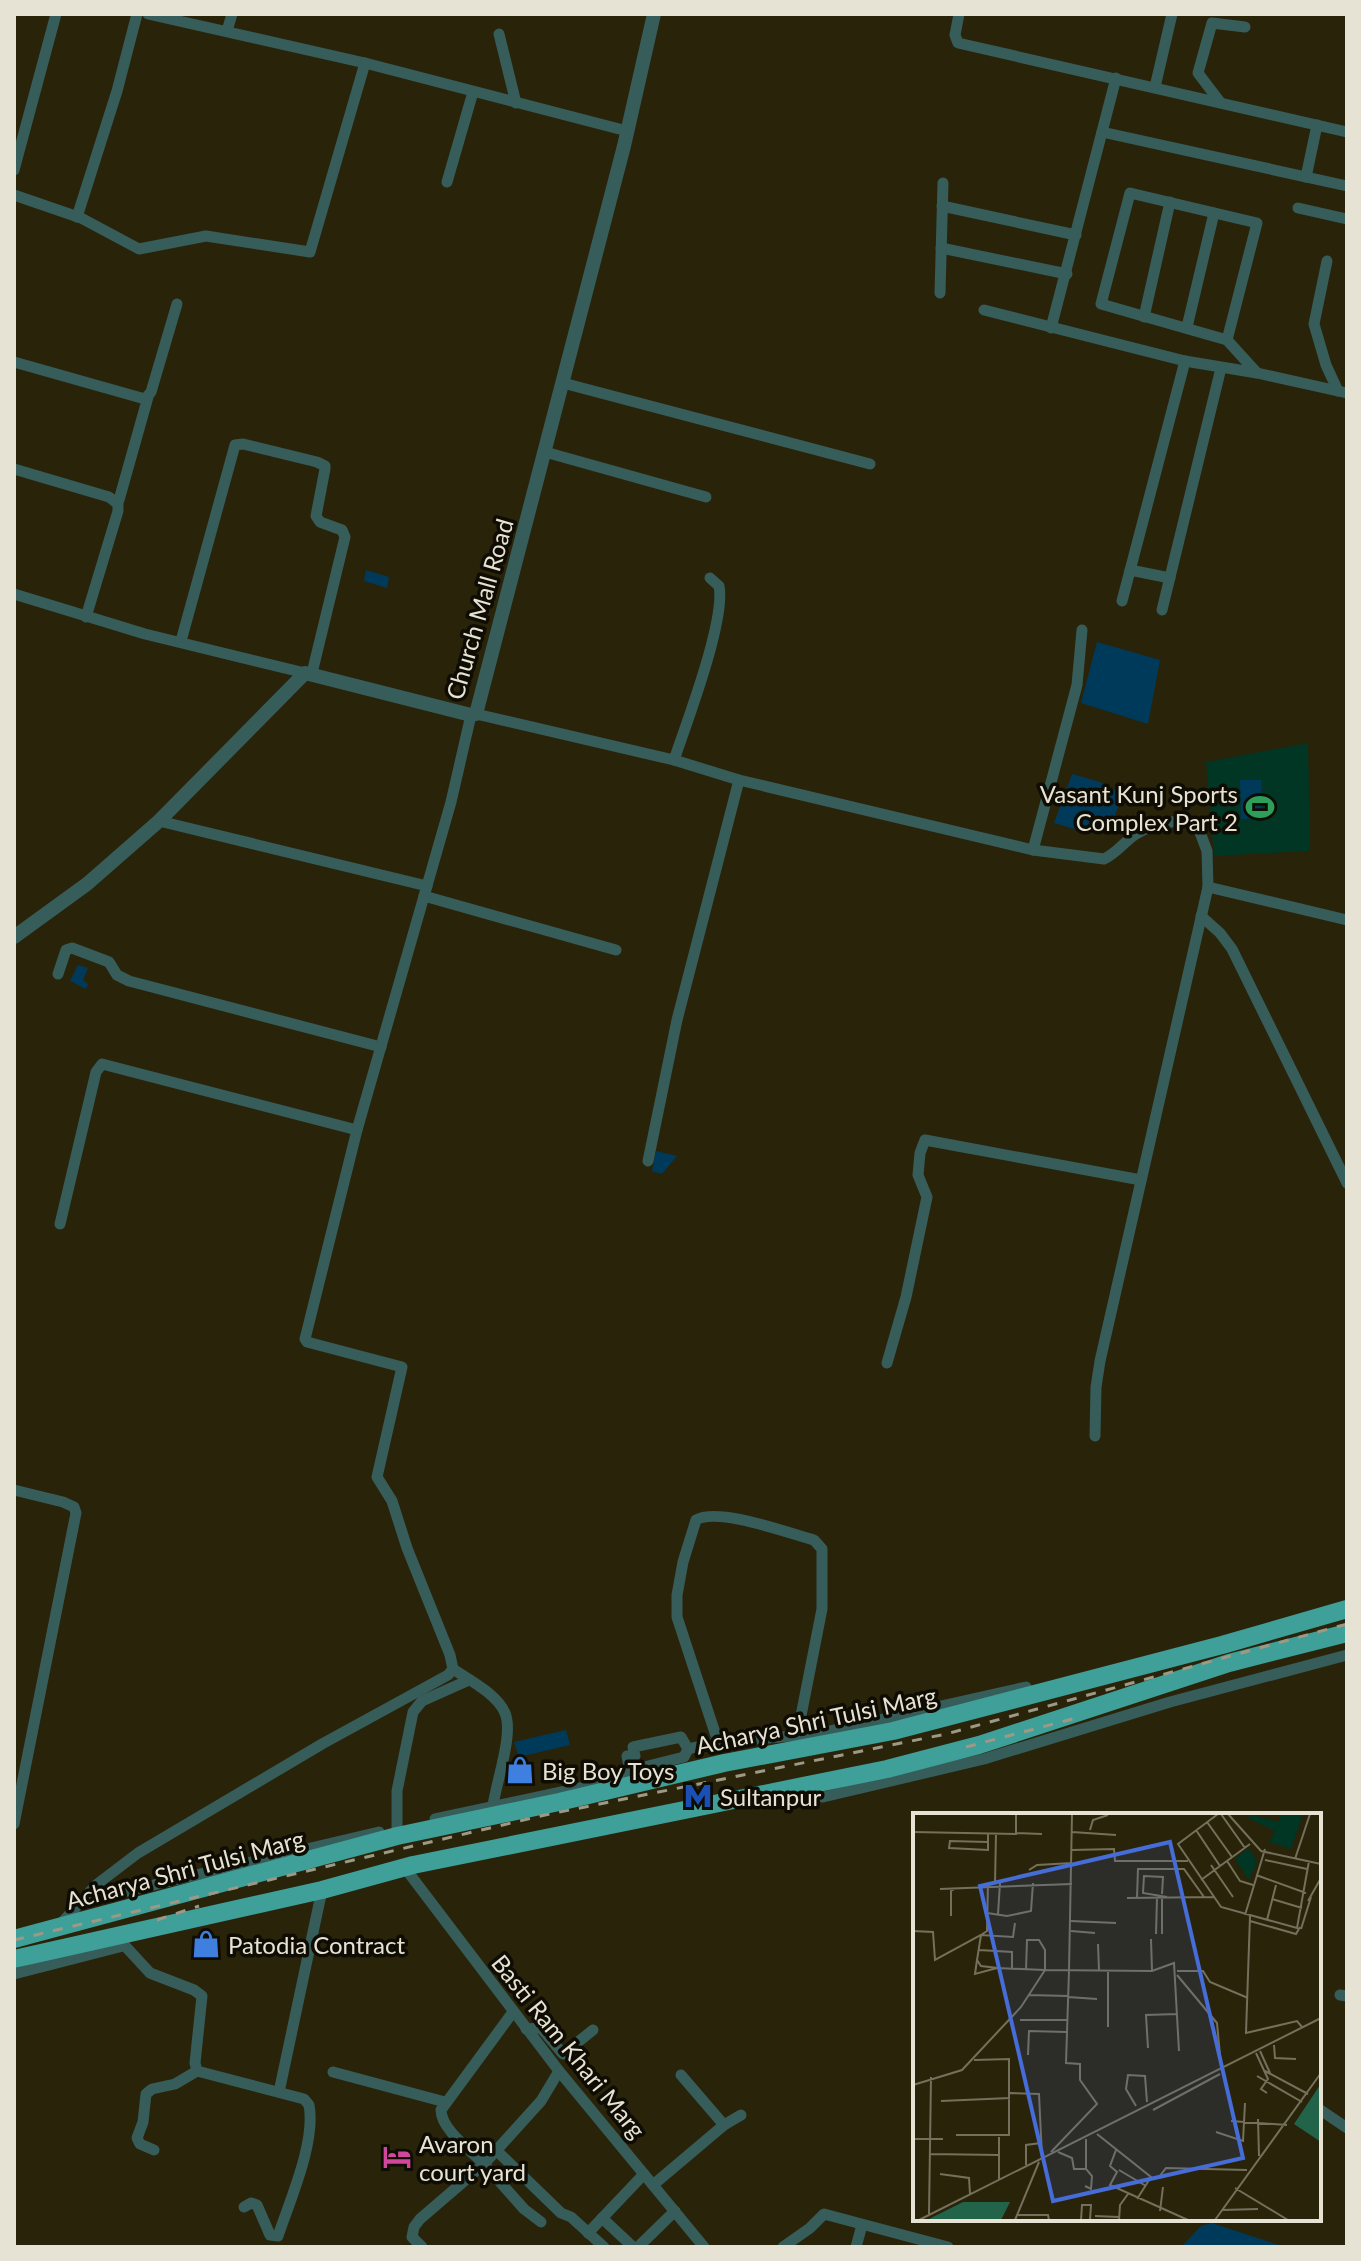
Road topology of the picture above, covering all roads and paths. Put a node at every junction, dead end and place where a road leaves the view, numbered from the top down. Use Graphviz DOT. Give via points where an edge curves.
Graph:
graph roads {
  1 [pos="56,14"];
  2 [pos="137,14"];
  3 [pos="148,14"];
  4 [pos="232,14"];
  5 [pos="654,14"];
  6 [pos="959,14"];
  7 [pos="1172,14"];
  8 [pos="1245,27"];
  9 [pos="227,31"];
  10 [pos="499,34"];
  11 [pos="365,63"];
  12 [pos="1116,78"];
  13 [pos="1155,87"];
  14 [pos="473,92"];
  15 [pos="1221,102"];
  16 [pos="516,103"];
  17 [pos="1317,125"];
  18 [pos="627,131"];
  19 [pos="1102,132"];
  20 [pos="1347,132"];
  21 [pos="14,170"];
  22 [pos="1306,177"];
  23 [pos="447,182"];
  24 [pos="943,183"];
  25 [pos="1347,186"];
  26 [pos="14,195"];
  27 [pos="1170,202"];
  28 [pos="942,206"];
  29 [pos="1298,208"];
  30 [pos="1214,213"];
  31 [pos="77,217"];
  32 [pos="1347,219"];
  33 [pos="1076,235"];
  34 [pos="941,248"];
  35 [pos="1327,261"];
  36 [pos="1067,274"];
  37 [pos="940,293"];
  38 [pos="177,304"];
  39 [pos="984,310"];
  40 [pos="1144,317"];
  41 [pos="1187,327"];
  42 [pos="1051,328"];
  43 [pos="1227,340"];
  44 [pos="1185,361"];
  45 [pos="14,362"];
  46 [pos="1221,368"];
  47 [pos="1257,373"];
  48 [pos="563,383"];
  49 [pos="1343,392"];
  50 [pos="148,397"];
  51 [pos="545,452"];
  52 [pos="870,464"];
  53 [pos="14,469"];
  54 [pos="706,497"];
  55 [pos="119,500"];
  56 [pos="1130,570"];
  57 [pos="710,578"];
  58 [pos="1170,578"];
  59 [pos="14,594"];
  60 [pos="1122,601"];
  61 [pos="1162,610"];
  62 [pos="86,617"];
  63 [pos="1082,630"];
  64 [pos="181,641"];
  65 [pos="309,673"];
  66 [pos="474,714"];
  67 [pos="674,760"];
  68 [pos="739,780"];
  69 [pos="159,821"];
  70 [pos="1033,850"];
  71 [pos="1208,887"];
  72 [pos="426,891"];
  73 [pos="1201,916"];
  74 [pos="1347,920"];
  75 [pos="14,937"];
  76 [pos="616,950"];
  77 [pos="58,974"];
  78 [pos="381,1047"];
  79 [pos="357,1130"];
  80 [pos="648,1161"];
  81 [pos="1141,1180"];
  82 [pos="1347,1183"];
  83 [pos="60,1224"];
  84 [pos="887,1363"];
  85 [pos="1095,1436"];
  86 [pos="14,1490"];
  87 [pos="1347,1603"];
  88 [pos="1347,1609"];
  89 [pos="1347,1633"];
  90 [pos="1347,1655"];
  91 [pos="453,1669"];
  92 [pos="469,1680"];
  93 [pos="797,1736"];
  94 [pos="718,1742"];
  95 [pos="688,1749"];
  96 [pos="631,1777"];
  97 [pos="823,1797"];
  98 [pos="559,1802"];
  99 [pos="493,1806"];
  100 [pos="14,1824"];
  101 [pos="398,1832"];
  102 [pos="567,1833"];
  103 [pos="405,1868"];
  104 [pos="322,1890"];
  105 [pos="80,1902"];
  106 [pos="58,1928"];
  107 [pos="14,1939"];
  108 [pos="119,1940"];
  109 [pos="14,1959"];
  110 [pos="14,1974"];
  111 [pos="513,2012"];
  112 [pos="526,2029"];
  113 [pos="593,2030"];
  114 [pos="197,2071"];
  115 [pos="559,2071"];
  116 [pos="333,2072"];
  117 [pos="681,2075"];
  118 [pos="279,2092"];
  119 [pos="445,2102"];
  120 [pos="1321,2110"];
  121 [pos="741,2115"];
  122 [pos="724,2125"];
  123 [pos="1347,2128"];
  124 [pos="154,2150"];
  125 [pos="497,2151"];
  126 [pos="484,2164"];
  127 [pos="644,2174"];
  128 [pos="653,2185"];
  129 [pos="244,2207"];
  130 [pos="675,2211"];
  131 [pos="602,2218"];
  132 [pos="541,2222"];
  133 [pos="862,2225"];
  134 [pos="588,2233"];
  135 [pos="904,2242"];
  136 [pos="422,2247"];
  137 [pos="604,2247"];
  138 [pos="635,2247"];
  139 [pos="704,2247"];
  140 [pos="783,2247"];
  141 [pos="856,2247"];
  142 [pos="948,2247"];
  1 -- 21 [label="street"];
  2 -- 31 [label="street"];
  3 -- 9 [label="street"];
  4 -- 9 [label="street"];
  5 -- 18 [label="street, Church Mall Road"];
  6 -- 12 [label="street" via="958,43"];
  7 -- 13 [label="street"];
  8 -- 15 [label="street" via="1212,23 1198,73"];
  9 -- 11 [label="street"];
  10 -- 16 [label="street"];
  11 -- 14 [label="street"];
  11 -- 31 [label="street" via="311,252 206,236 139,249"];
  12 -- 13 [label="street"];
  12 -- 19 [label="street"];
  13 -- 15 [label="street"];
  14 -- 16 [label="street"];
  14 -- 23 [label="street"];
  15 -- 17 [label="street"];
  16 -- 18 [label="street"];
  17 -- 20 [label="street"];
  17 -- 22 [label="street"];
  18 -- 48 [label="street, Church Mall Road"];
  19 -- 22 [label="street"];
  19 -- 33 [label="street"];
  22 -- 25 [label="street"];
  24 -- 28 [label="street"];
  26 -- 31 [label="street"];
  27 -- 30 [label="street"];
  27 -- 40 [label="street"];
  27 -- 40 [label="street" via="1129,195 1100,301"];
  28 -- 33 [label="street"];
  28 -- 34 [label="street"];
  29 -- 32 [label="street"];
  30 -- 41 [label="street"];
  30 -- 43 [label="street" via="1258,224"];
  33 -- 36 [label="street"];
  34 -- 36 [label="street"];
  34 -- 37 [label="street"];
  35 -- 49 [label="street" via="1314,324 1326,365"];
  36 -- 42 [label="street"];
  38 -- 50 [label="street"];
  39 -- 42 [label="street"];
  40 -- 41 [label="street"];
  41 -- 43 [label="street"];
  42 -- 44 [label="street"];
  43 -- 47 [label="street"];
  44 -- 46 [label="street"];
  44 -- 56 [label="street"];
  45 -- 50 [label="street"];
  46 -- 47 [label="street"];
  46 -- 58 [label="street"];
  47 -- 49 [label="street"];
  48 -- 51 [label="street, Church Mall Road"];
  48 -- 52 [label="street"];
  50 -- 55 [label="street"];
  51 -- 54 [label="street"];
  51 -- 66 [label="street, Church Mall Road"];
  53 -- 62 [label="street" via="118,504"];
  56 -- 58 [label="street"];
  56 -- 60 [label="street"];
  57 -- 67 [label="street" via="719,586 720,602"];
  58 -- 61 [label="street"];
  59 -- 62 [label="street"];
  62 -- 64 [label="street"];
  63 -- 70 [label="street" via="1077,685"];
  64 -- 65 [label="street"];
  64 -- 65 [label="street" via="235,445 317,462 325,466 318,521 339,528 345,537"];
  65 -- 66 [label="street, Church Mall Road"];
  65 -- 69 [label="street"];
  66 -- 67 [label="street"];
  66 -- 72 [label="street"];
  67 -- 68 [label="street"];
  68 -- 70 [label="street"];
  68 -- 80 [label="street" via="677,1020"];
  69 -- 72 [label="street"];
  69 -- 75 [label="street" via="87,884"];
  70 -- 71 [label="street" via="1104,859 1151,827 1188,821 1202,832"];
  71 -- 73 [label="street"];
  71 -- 74 [label="street"];
  72 -- 76 [label="street"];
  72 -- 78 [label="street"];
  73 -- 81 [label="street"];
  73 -- 82 [label="street" via="1232,949"];
  77 -- 78 [label="street" via="66,950 72,948 109,962 129,981"];
  78 -- 79 [label="street"];
  79 -- 83 [label="street" via="102,1064"];
  79 -- 91 [label="street" via="305,1341 402,1367 377,1477 392,1501"];
  81 -- 84 [label="street" via="925,1140 918,1175 927,1197"];
  81 -- 85 [label="street" via="1097,1377"];
  86 -- 100 [label="street" via="63,1502 76,1513"];
  87 -- 93 [label="street" via="1163,1656"];
  88 -- 98 [label="highway, Acharya Shri Tulsi Marg" via="893,1731"];
  89 -- 102 [label="highway, Acharya Shri Tulsi Marg" via="1229,1663 979,1745 887,1769"];
  90 -- 97 [label="street" via="984,1759"];
  91 -- 92 [label="street"];
  91 -- 105 [label="street" via="138,1853"];
  92 -- 99 [label="street" via="500,1705 507,1719"];
  92 -- 101 [label="street" via="422,1701 413,1712 397,1791"];
  93 -- 94 [label="street"];
  93 -- 94 [label="street" via="822,1609 822,1549 817,1542 739,1520 702,1517 690,1534 677,1617"];
  94 -- 95 [label="street"];
  95 -- 96 [label="street" via="684,1757 644,1767"];
  95 -- 96 [label="street" via="681,1737 633,1747 635,1756 627,1756"];
  96 -- 99 [label="street"];
  98 -- 101 [label="highway, Acharya Shri Tulsi Marg"];
  98 -- 102 [label="highway"];
  99 -- 101 [label="street"];
  101 -- 105 [label="street"];
  101 -- 106 [label="highway, Acharya Shri Tulsi Marg"];
  102 -- 103 [label="highway, Acharya Shri Tulsi Marg"];
  103 -- 104 [label="highway, Acharya Shri Tulsi Marg"];
  103 -- 111 [label="street, Basti Ram Khari Marg"];
  104 -- 108 [label="highway, Acharya Shri Tulsi Marg"];
  104 -- 118 [label="street"];
  105 -- 106 [label="street"];
  106 -- 107 [label="highway, Acharya Shri Tulsi Marg"];
  108 -- 109 [label="highway, Acharya Shri Tulsi Marg"];
  108 -- 110 [label="street"];
  108 -- 114 [label="street" via="150,1973 202,1996"];
  111 -- 112 [label="street, Basti Ram Khari Marg"];
  111 -- 119 [label="street"];
  112 -- 113 [label="street" via="541,2028 563,2054"];
  112 -- 115 [label="street, Basti Ram Khari Marg"];
  114 -- 118 [label="street"];
  114 -- 124 [label="street" via="146,2094 137,2138"];
  115 -- 125 [label="street" via="541,2101"];
  115 -- 127 [label="street, Basti Ram Khari Marg"];
  116 -- 119 [label="street"];
  117 -- 122 [label="street"];
  118 -- 129 [label="street" via="304,2099 311,2112 306,2147 278,2236 270,2235 257,2205"];
  119 -- 126 [label="street" via="442,2120"];
  120 -- 123 [label="street"];
  121 -- 122 [label="street"];
  122 -- 128 [label="street"];
  125 -- 126 [label="street"];
  125 -- 134 [label="street"];
  126 -- 132 [label="street"];
  126 -- 136 [label="street" via="414,2227 412,2237"];
  127 -- 128 [label="street, Basti Ram Khari Marg"];
  127 -- 131 [label="street"];
  128 -- 130 [label="street, Basti Ram Khari Marg"];
  130 -- 138 [label="street"];
  130 -- 139 [label="street, Basti Ram Khari Marg"];
  131 -- 134 [label="street"];
  131 -- 138 [label="street"];
  133 -- 135 [label="street"];
  133 -- 140 [label="street" via="824,2214"];
  133 -- 141 [label="street"];
  134 -- 137 [label="street"];
  135 -- 142 [label="street"];
}
